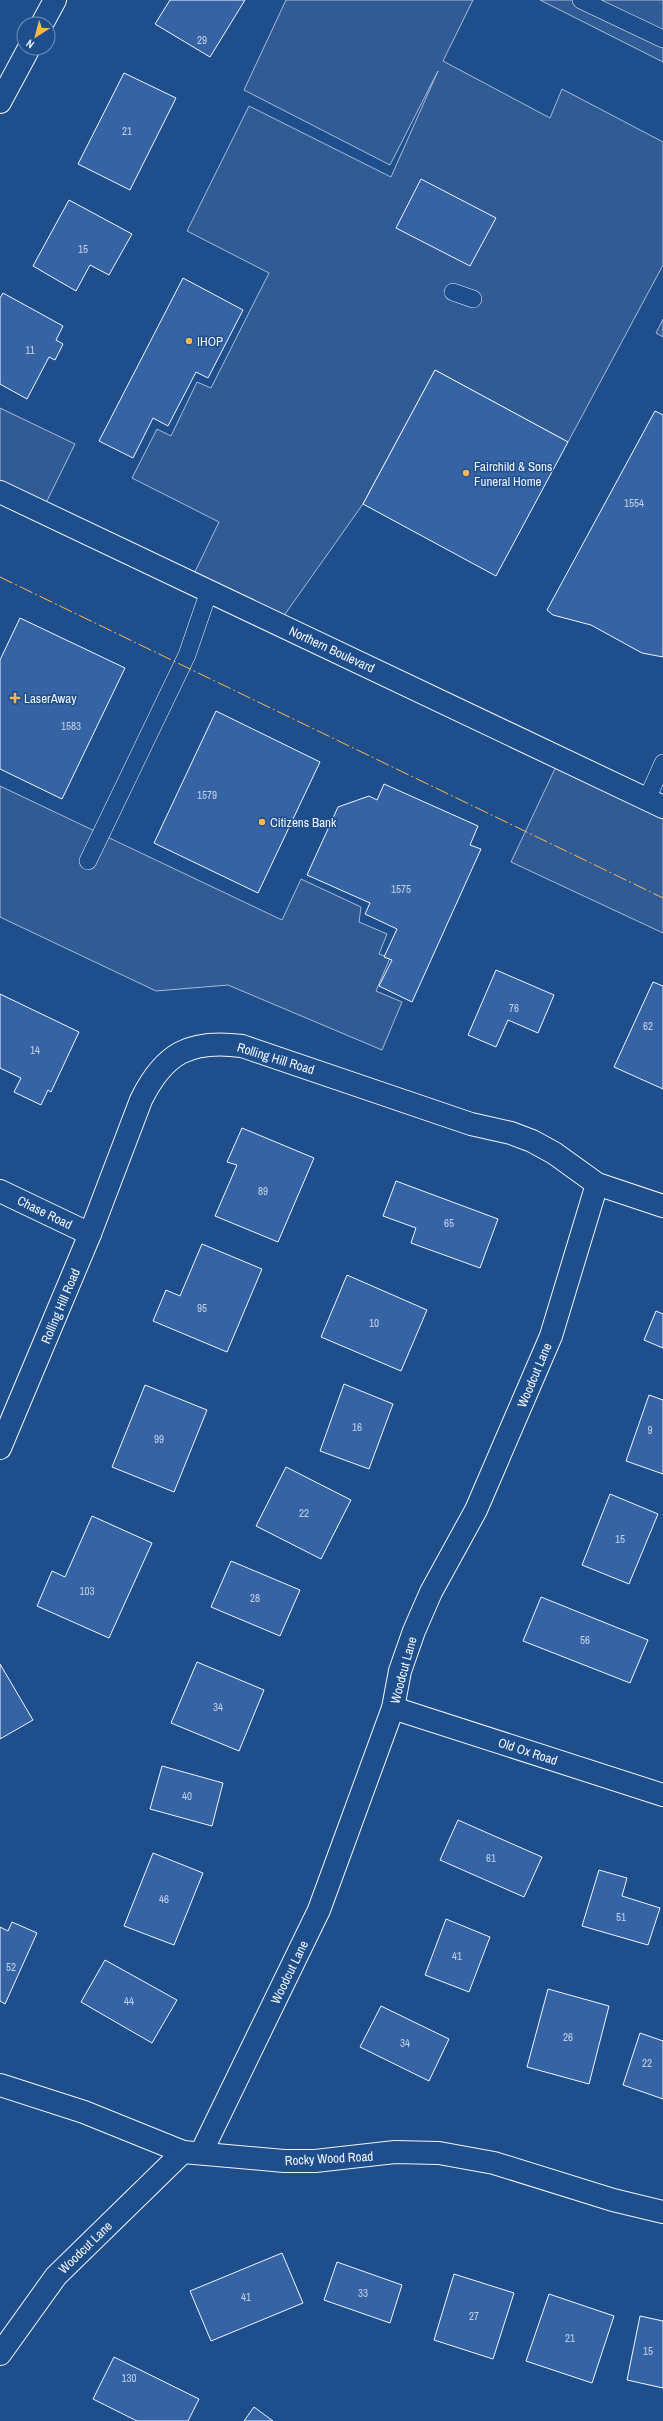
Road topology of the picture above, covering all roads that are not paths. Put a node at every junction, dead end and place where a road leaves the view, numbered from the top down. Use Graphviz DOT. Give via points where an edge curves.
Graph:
graph roads {
  1 [pos="55,0"];
  2 [pos="581,0"];
  3 [pos="46,16"];
  4 [pos="663,39"];
  5 [pos="25,56"];
  6 [pos="0,102"];
  7 [pos="453,292"];
  8 [pos="473,299"];
  9 [pos="0,492"];
  10 [pos="209,591"];
  11 [pos="663,763"];
  12 [pos="655,803"];
  13 [pos="88,861"];
  14 [pos="597,1184"];
  15 [pos="0,1190"];
  16 [pos="663,1206"];
  17 [pos="90,1234"];
  18 [pos="0,1448"];
  19 [pos="393,1708"];
  20 [pos="663,1795"];
  21 [pos="0,2085"];
  22 [pos="192,2152"];
  23 [pos="663,2212"];
  24 [pos="0,2354"];
  1 -- 3 [label="street"];
  2 -- 4 [label="lane"];
  5 -- 6 [label="street"];
  7 -- 8 [label="lane"];
  9 -- 10 [label="street, Northern Boulevard"];
  10 -- 12 [label="street, Northern Boulevard"];
  10 -- 13 [label="lane" via="187,655"];
  11 -- 12 [label="lane"];
  14 -- 16 [label="street, Rolling Hill Road"];
  14 -- 17 [label="street, Rolling Hill Road" via="554,1153 511,1133 471,1124 253,1049 227,1044 208,1044 182,1050 170,1058 150,1082"];
  14 -- 19 [label="street, Woodcut Lane" via="551,1336 476,1510 431,1592 414,1631 400,1671"];
  15 -- 17 [label="street, Chase Road"];
  17 -- 18 [label="street, Rolling Hill Road"];
  19 -- 20 [label="street, Old Ox Road"];
  19 -- 22 [label="street, Woodcut Lane" via="320,1910"];
  21 -- 22 [label="street, Rocky Wood Road" via="84,2112"];
  22 -- 23 [label="street, Rocky Wood Road" via="292,2161 362,2157 395,2152 439,2153 494,2163 613,2200"];
  22 -- 24 [label="street, Woodcut Lane" via="56,2276"];
}
